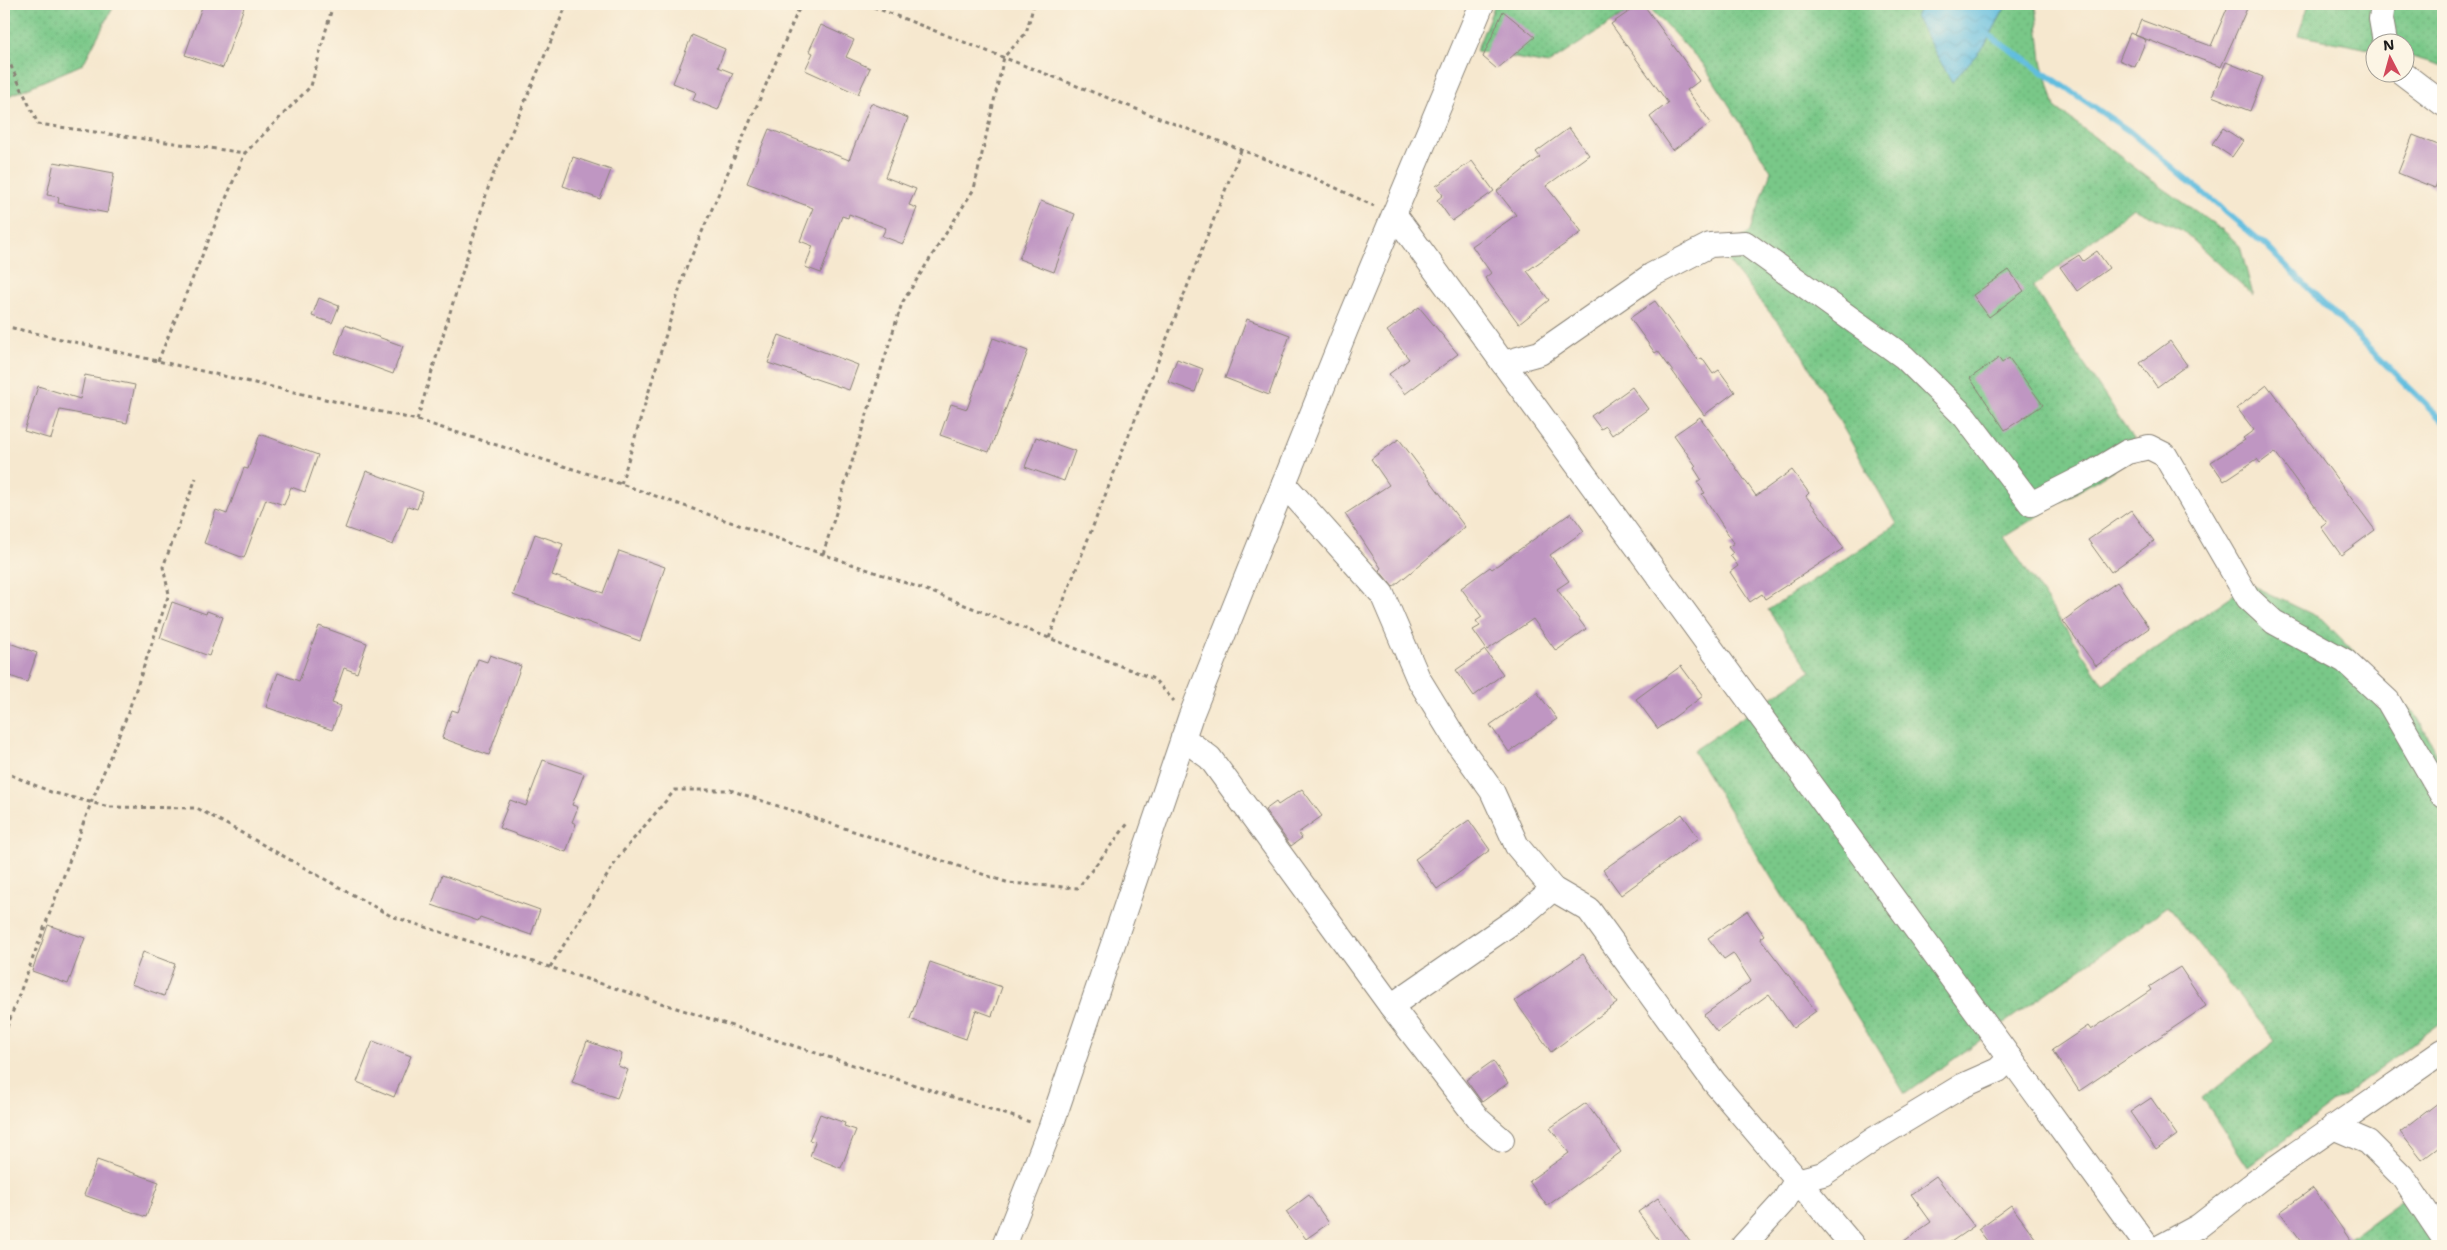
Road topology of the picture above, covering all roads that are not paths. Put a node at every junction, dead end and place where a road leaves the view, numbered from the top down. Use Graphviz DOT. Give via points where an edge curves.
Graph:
graph roads {
  1 [pos="1482,4"];
  2 [pos="2384,4"];
  3 [pos="2384,32"];
  4 [pos="2414,82"];
  5 [pos="2443,104"];
  6 [pos="1395,215"];
  7 [pos="1503,363"];
  8 [pos="1284,484"];
  9 [pos="1186,728"];
  10 [pos="2443,796"];
  11 [pos="1553,889"];
  12 [pos="1391,1006"];
  13 [pos="2443,1051"];
  14 [pos="2010,1058"];
  15 [pos="2332,1127"];
  16 [pos="1502,1140"];
  17 [pos="1796,1181"];
  18 [pos="2443,1237"];
  19 [pos="1004,1246"];
  20 [pos="1743,1246"];
  21 [pos="1853,1246"];
  22 [pos="2147,1246"];
  23 [pos="2162,1246"];
  1 -- 6 [label="street"];
  2 -- 3 [label="street"];
  4 -- 5 [label="street"];
  6 -- 7 [label="street"];
  6 -- 8 [label="street"];
  7 -- 10 [label="street" via="1540,354 1652,275 1710,245 1745,243 1904,357 1965,417 2031,504 2127,452 2149,447 2166,455 2248,598 2274,622 2346,661 2388,701"];
  7 -- 14 [label="street"];
  8 -- 9 [label="street"];
  8 -- 11 [label="street" via="1382,594 1418,678 1492,791 1517,846"];
  9 -- 12 [label="street"];
  9 -- 19 [label="street" via="1050,1129"];
  11 -- 12 [label="street" via="1524,914"];
  11 -- 17 [label="street" via="1589,910 1714,1082"];
  12 -- 16 [label="street" via="1479,1120"];
  13 -- 15 [label="street"];
  14 -- 17 [label="street" via="1998,1070 1954,1091 1823,1174"];
  14 -- 22 [label="street"];
  15 -- 18 [label="street" via="2368,1142 2389,1162"];
  15 -- 23 [label="street" via="2199,1226"];
  17 -- 20 [label="street" via="1784,1201"];
  17 -- 21 [label="street"];
}
